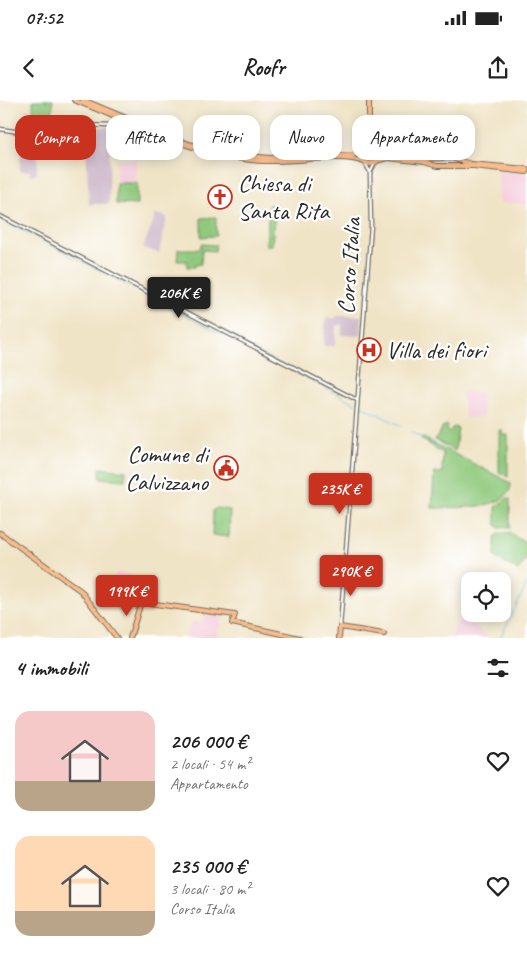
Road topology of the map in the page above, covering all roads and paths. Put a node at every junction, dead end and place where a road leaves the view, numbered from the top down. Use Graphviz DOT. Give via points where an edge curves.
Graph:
graph roads {
  1 [pos="74,100"];
  2 [pos="83,100"];
  3 [pos="369,100"];
  4 [pos="113,115"];
  5 [pos="117,115"];
  6 [pos="369,115"];
  7 [pos="106,126"];
  8 [pos="0,129"];
  9 [pos="183,141"];
  10 [pos="183,143"];
  11 [pos="352,155"];
  12 [pos="435,160"];
  13 [pos="456,160"];
  14 [pos="365,162"];
  15 [pos="375,162"];
  16 [pos="435,164"];
  17 [pos="454,165"];
  18 [pos="527,170"];
  19 [pos="370,173"];
  20 [pos="0,216"];
  21 [pos="357,400"];
  22 [pos="0,533"];
  23 [pos="340,627"];
  24 [pos="384,637"];
  25 [pos="117,638"];
  26 [pos="130,638"];
  27 [pos="300,638"];
  28 [pos="339,638"];
  1 -- 4 [label="main road"];
  2 -- 5 [label="main road"];
  3 -- 6 [label="main road"];
  7 -- 8 [label="street" via="83,125 32,132"];
  9 -- 11 [label="main road" via="252,158"];
  10 -- 14 [label="main road" via="230,158 273,162 350,158"];
  12 -- 16 [label="main road"];
  13 -- 17 [label="main road"];
  13 -- 18 [label="main road"];
  14 -- 15 [label="main road"];
  14 -- 19 [label="street"];
  15 -- 16 [label="main road" via="388,158"];
  15 -- 19 [label="street"];
  16 -- 17 [label="main road"];
  17 -- 18 [label="main road"];
  19 -- 21 [label="street, Corso Italia" via="371,206"];
  20 -- 21 [label="street"];
  21 -- 23 [label="street, Corso Italia"];
  22 -- 25 [label="main road" via="81,591"];
  23 -- 24 [label="main road"];
  23 -- 28 [label="main road, Corso Italia"];
  26 -- 27 [label="main road" via="141,602 235,615 232,623"];
}
